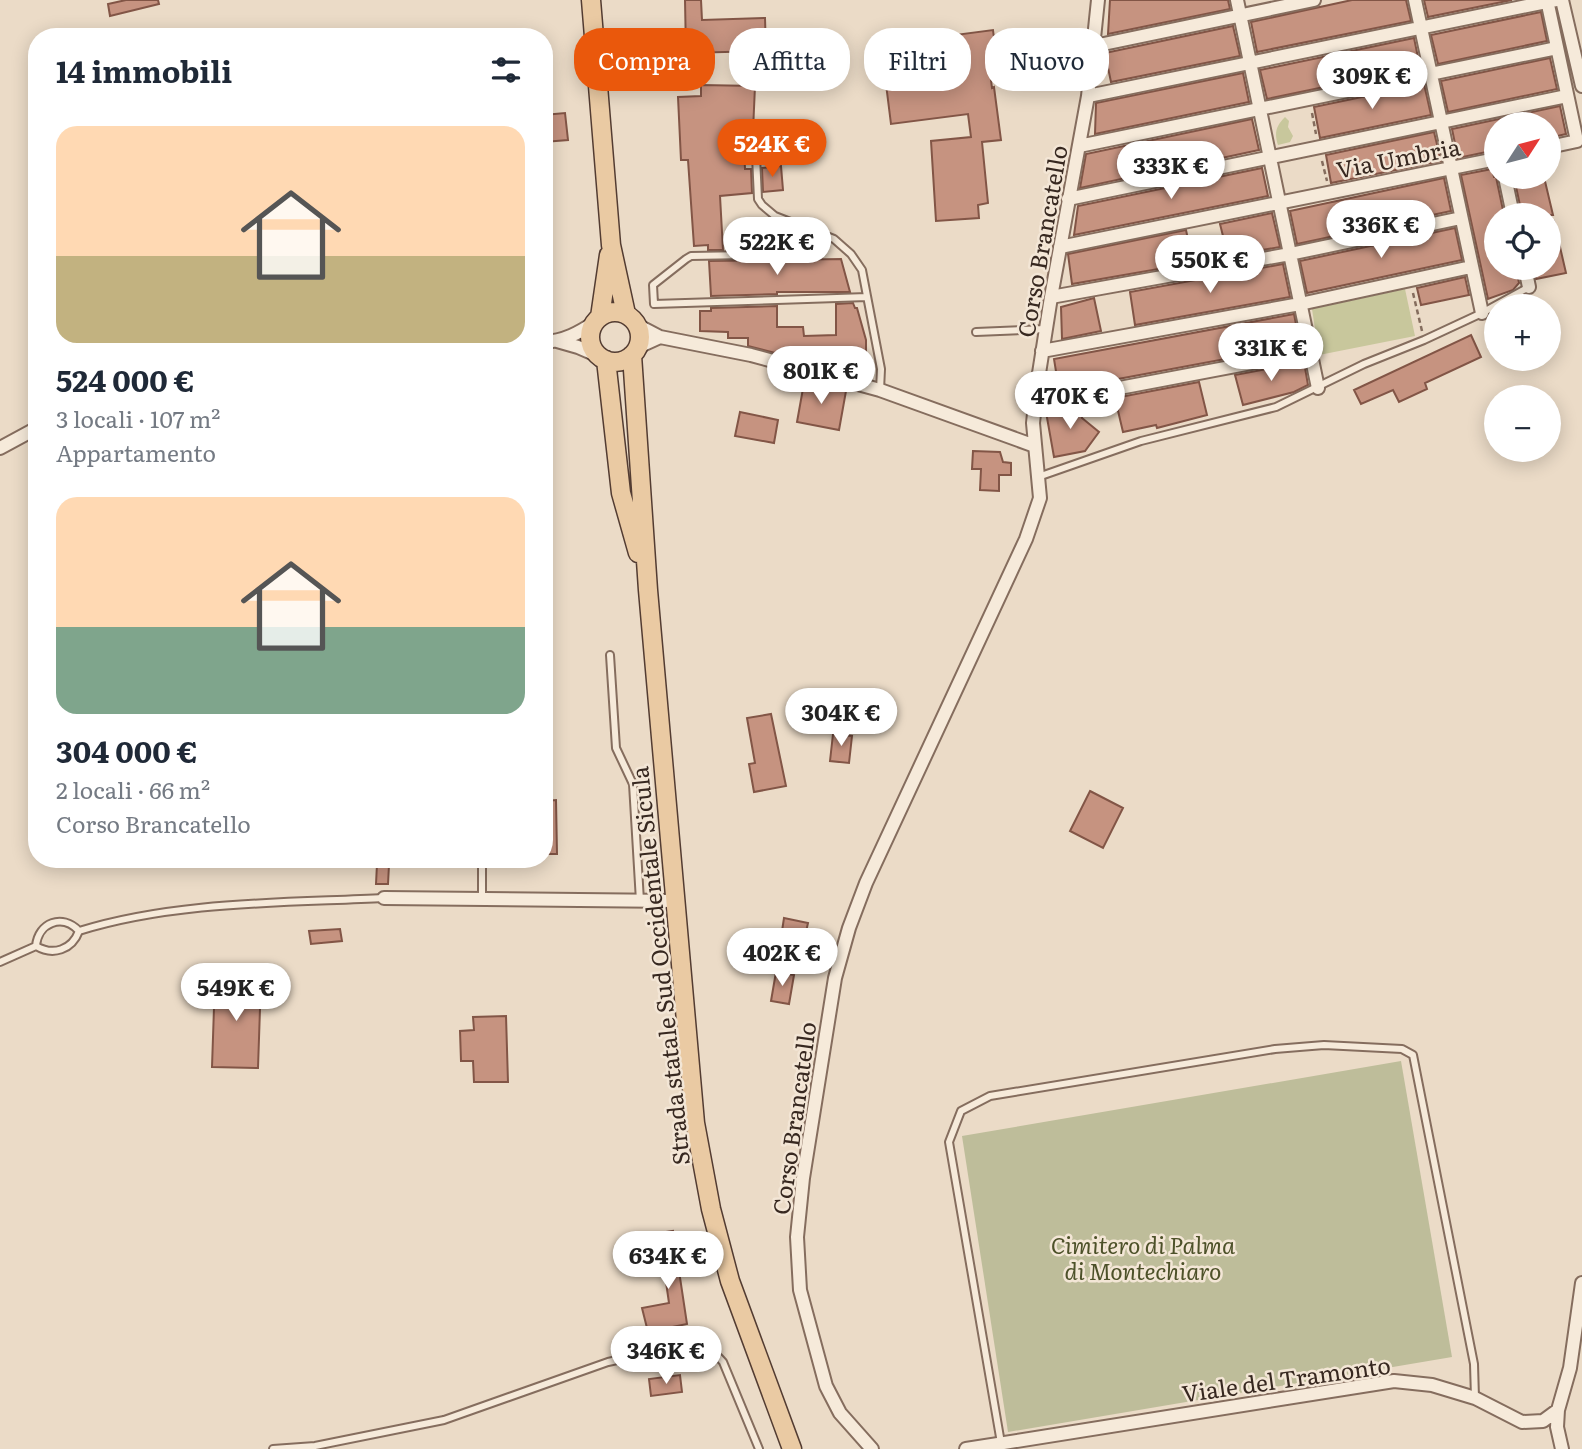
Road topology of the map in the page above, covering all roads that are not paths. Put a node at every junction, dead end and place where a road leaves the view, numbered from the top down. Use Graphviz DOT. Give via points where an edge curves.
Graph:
graph roads {
  1 [pos="591,0"];
  2 [pos="1098,0"];
  3 [pos="1237,0"];
  4 [pos="1314,0"];
  5 [pos="1415,0"];
  6 [pos="1562,0"];
  7 [pos="1550,1"];
  8 [pos="1241,16"];
  9 [pos="1421,27"];
  10 [pos="1096,28"];
  11 [pos="1109,43"];
  12 [pos="1557,48"];
  13 [pos="1250,63"];
  14 [pos="1431,74"];
  15 [pos="1582,86"];
  16 [pos="1089,91"];
  17 [pos="1088,96"];
  18 [pos="1567,96"];
  19 [pos="1260,109"];
  20 [pos="1441,121"];
  21 [pos="1561,144"];
  22 [pos="1079,146"];
  23 [pos="756,156"];
  24 [pos="1270,156"];
  25 [pos="1484,162"];
  26 [pos="1451,169"];
  27 [pos="1068,199"];
  28 [pos="1279,202"];
  29 [pos="1461,218"];
  30 [pos="800,225"];
  31 [pos="611,245"];
  32 [pos="1060,247"];
  33 [pos="1290,254"];
  34 [pos="1471,267"];
  35 [pos="1528,280"];
  36 [pos="1529,287"];
  37 [pos="867,297"];
  38 [pos="1051,298"];
  39 [pos="1300,304"];
  40 [pos="1482,313"];
  41 [pos="597,319"];
  42 [pos="631,319"];
  43 [pos="1046,328"];
  44 [pos="976,332"];
  45 [pos="660,337"];
  46 [pos="553,341"];
  47 [pos="553,343"];
  48 [pos="635,351"];
  49 [pos="1042,351"];
  50 [pos="1310,352"];
  51 [pos="603,359"];
  52 [pos="1318,388"];
  53 [pos="880,390"];
  54 [pos="1035,404"];
  55 [pos="28,433"];
  56 [pos="1035,446"];
  57 [pos="0,448"];
  58 [pos="1038,477"];
  59 [pos="648,590"];
  60 [pos="610,655"];
  61 [pos="482,868"];
  62 [pos="384,898"];
  63 [pos="482,899"];
  64 [pos="640,901"];
  65 [pos="675,901"];
  66 [pos="79,932"];
  67 [pos="36,946"];
  68 [pos="0,962"];
  69 [pos="1582,1283"];
  70 [pos="1475,1398"];
  71 [pos="1558,1410"];
  72 [pos="860,1437"];
  73 [pos="1001,1443"];
  74 [pos="315,1447"];
  75 [pos="273,1449"];
  76 [pos="759,1449"];
  77 [pos="792,1449"];
  78 [pos="872,1449"];
  79 [pos="878,1449"];
  80 [pos="966,1449"];
  81 [pos="1562,1449"];
  1 -- 31 [label="main road, Strada statale Sud Occidentale Sicula"];
  2 -- 10 [label="street, Corso Brancatello"];
  3 -- 8 [label="street"];
  4 -- 8 [label="street"];
  5 -- 9 [label="street"];
  6 -- 15 [label="street"];
  7 -- 9 [label="street"];
  7 -- 12 [label="street"];
  8 -- 11 [label="street"];
  8 -- 13 [label="street"];
  9 -- 13 [label="street"];
  9 -- 14 [label="street"];
  12 -- 14 [label="street"];
  12 -- 18 [label="street"];
  13 -- 17 [label="street"];
  13 -- 19 [label="street"];
  14 -- 19 [label="street"];
  14 -- 20 [label="street"];
  16 -- 17 [label="street, Corso Brancatello"];
  17 -- 22 [label="street, Corso Brancatello"];
  18 -- 20 [label="street"];
  18 -- 21 [label="street" via="1577,141"];
  19 -- 22 [label="street"];
  19 -- 24 [label="street"];
  20 -- 24 [label="street"];
  20 -- 26 [label="street"];
  22 -- 27 [label="street, Corso Brancatello"];
  23 -- 30 [label="lane" via="758,199 775,216"];
  24 -- 27 [label="street"];
  24 -- 28 [label="street"];
  25 -- 26 [label="street, Via Umbria"];
  26 -- 28 [label="street, Via Umbria"];
  26 -- 29 [label="street"];
  27 -- 32 [label="street, Corso Brancatello"];
  28 -- 32 [label="street, Via Umbria"];
  28 -- 33 [label="street"];
  29 -- 33 [label="street"];
  29 -- 34 [label="street"];
  30 -- 37 [label="lane" via="834,239 850,254 862,270"];
  30 -- 37 [label="lane" via="747,255 691,256 653,285 654,304"];
  31 -- 41 [label="main road, Strada statale Sud Occidentale Sicula"];
  31 -- 42 [label="main road, Strada statale Sud Occidentale Sicula"];
  32 -- 38 [label="street, Corso Brancatello"];
  33 -- 38 [label="street"];
  33 -- 39 [label="street"];
  34 -- 39 [label="street"];
  34 -- 40 [label="street"];
  35 -- 36 [label="street"];
  36 -- 40 [label="lane"];
  37 -- 53 [label="lane" via="881,369"];
  38 -- 43 [label="street, Corso Brancatello"];
  39 -- 49 [label="street"];
  39 -- 50 [label="street"];
  40 -- 52 [label="lane"];
  41 -- 42 [label="main road" via="613,312"];
  41 -- 46 [label="street" via="578,333"];
  41 -- 51 [label="main road, Strada statale Sud Occidentale Sicula" via="590,342"];
  42 -- 45 [label="street"];
  42 -- 48 [label="main road, Strada statale Sud Occidentale Sicula" via="640,337"];
  43 -- 44 [label="lane"];
  43 -- 49 [label="street, Corso Brancatello"];
  45 -- 48 [label="street"];
  45 -- 53 [label="street" via="751,355"];
  47 -- 51 [label="street" via="578,347"];
  48 -- 51 [label="main road" via="623,361"];
  48 -- 59 [label="main road, Strada statale Sud Occidentale Sicula"];
  49 -- 54 [label="street, Corso Brancatello"];
  50 -- 52 [label="street"];
  50 -- 54 [label="street"];
  51 -- 59 [label="main road, Strada statale Sud Occidentale Sicula" via="621,493"];
  52 -- 58 [label="lane" via="1276,407 1141,441"];
  53 -- 56 [label="street"];
  54 -- 56 [label="street, Corso Brancatello"];
  55 -- 57 [label="street"];
  56 -- 58 [label="street, Corso Brancatello"];
  58 -- 72 [label="street, Corso Brancatello" via="1040,498 1026,538 866,883 835,978 797,1237 800,1290 826,1386"];
  59 -- 65 [label="main road, Strada statale Sud Occidentale Sicula"];
  60 -- 64 [label="lane" via="616,748 633,783"];
  61 -- 63 [label="lane"];
  62 -- 63 [label="street"];
  62 -- 66 [label="lane" via="148,914"];
  63 -- 64 [label="street"];
  64 -- 65 [label="street"];
  65 -- 77 [label="main road, Strada statale Sud Occidentale Sicula" via="695,1123 711,1209 730,1281"];
  66 -- 67 [label="lane" via="62,950"];
  66 -- 67 [label="lane" via="63,922 50,923"];
  67 -- 68 [label="lane"];
  69 -- 71 [label="street" via="1570,1368"];
  70 -- 71 [label="street, Viale del Tramonto" via="1522,1422 1543,1421"];
  70 -- 73 [label="street, Viale del Tramonto" via="1432,1385 1394,1381"];
  70 -- 73 [label="lane" via="1474,1364 1413,1055 1402,1049 1324,1045 1275,1049 990,1096 961,1111 949,1142"];
  71 -- 81 [label="street"];
  72 -- 78 [label="street"];
  72 -- 79 [label="street"];
  73 -- 80 [label="street, Viale del Tramonto"];
  74 -- 75 [label="lane"];
  74 -- 76 [label="lane" via="444,1420 608,1362 691,1344 709,1346 723,1362"];
}
